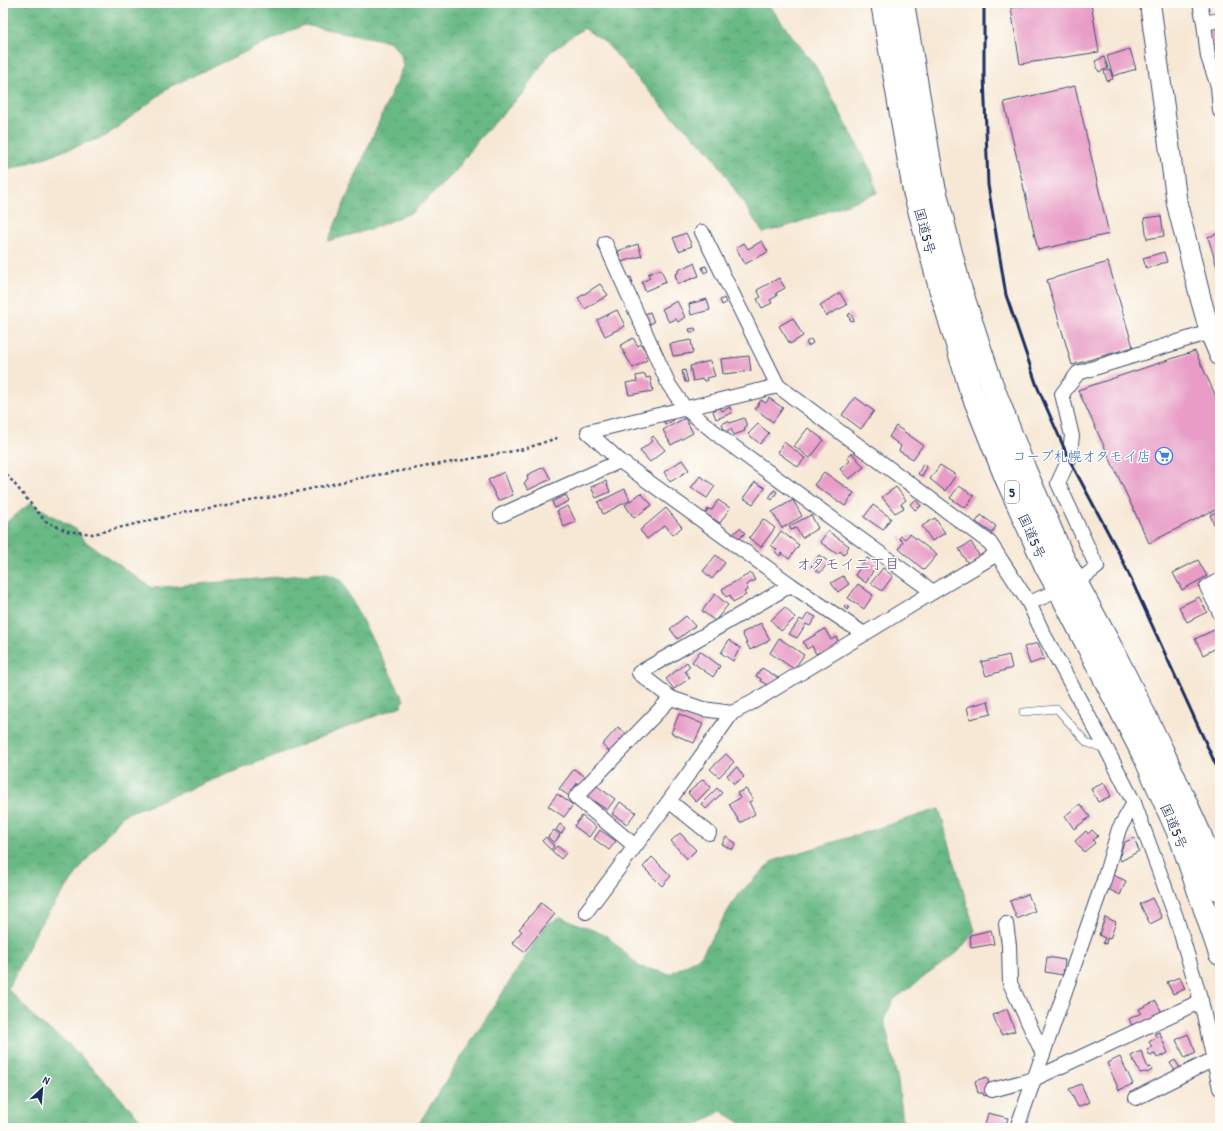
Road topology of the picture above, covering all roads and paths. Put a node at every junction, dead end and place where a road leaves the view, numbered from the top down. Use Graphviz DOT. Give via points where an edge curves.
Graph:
graph roads {
  1 [pos="882,3"];
  2 [pos="902,3"];
  3 [pos="1150,3"];
  4 [pos="1200,3"];
  5 [pos="1220,20"];
  6 [pos="1204,23"];
  7 [pos="1220,111"];
  8 [pos="702,232"];
  9 [pos="605,243"];
  10 [pos="1210,332"];
  11 [pos="1220,356"];
  12 [pos="778,386"];
  13 [pos="685,408"];
  14 [pos="560,437"];
  15 [pos="620,461"];
  16 [pos="3,470"];
  17 [pos="501,515"];
  18 [pos="997,554"];
  19 [pos="1220,580"];
  20 [pos="791,585"];
  21 [pos="1067,586"];
  22 [pos="933,592"];
  23 [pos="1029,603"];
  24 [pos="1220,613"];
  25 [pos="864,634"];
  26 [pos="671,698"];
  27 [pos="1023,712"];
  28 [pos="732,713"];
  29 [pos="1107,750"];
  30 [pos="669,802"];
  31 [pos="1134,803"];
  32 [pos="709,833"];
  33 [pos="636,846"];
  34 [pos="1220,890"];
  35 [pos="586,912"];
  36 [pos="1006,924"];
  37 [pos="1220,954"];
  38 [pos="1201,1001"];
  39 [pos="1043,1054"];
  40 [pos="1214,1060"];
  41 [pos="1034,1079"];
  42 [pos="1220,1088"];
  43 [pos="992,1090"];
  44 [pos="1136,1098"];
  45 [pos="1017,1128"];
  1 -- 21 [label="highway, 国道5号 / 5" via="914,191 970,388 1006,478 1046,567"];
  2 -- 21 [label="highway, 国道5号 / 5" via="934,186 959,284 991,382 1063,558"];
  3 -- 10 [label="street" via="1177,204"];
  4 -- 6 [label="street"];
  5 -- 6 [label="street"];
  6 -- 7 [label="street" via="1208,57 1218,86"];
  8 -- 12 [label="street"];
  9 -- 13 [label="street" via="669,385"];
  10 -- 11 [label="street"];
  10 -- 21 [label="street" via="1078,373 1062,394 1072,436 1069,459 1058,483 1098,567"];
  12 -- 13 [label="street"];
  12 -- 18 [label="street" via="990,542"];
  13 -- 15 [label="street" via="588,432"];
  13 -- 22 [label="street" via="723,439"];
  14 -- 16 [label="path" via="524,449 481,458 360,478 181,513 93,534 67,531 45,521"];
  15 -- 17 [label="street"];
  15 -- 20 [label="street"];
  18 -- 22 [label="street"];
  18 -- 23 [label="street"];
  19 -- 24 [label="street" via="1207,587"];
  20 -- 25 [label="street"];
  20 -- 26 [label="street" via="640,673"];
  21 -- 23 [label="street"];
  21 -- 34 [label="highway, 国道5号 / 5" via="1112,650 1200,834"];
  21 -- 37 [label="highway, 国道5号 / 5" via="1178,832"];
  22 -- 25 [label="street"];
  23 -- 29 [label="street"];
  25 -- 28 [label="street"];
  26 -- 28 [label="street" via="704,709"];
  26 -- 33 [label="street" via="576,797"];
  27 -- 29 [label="lane" via="1057,709 1087,743"];
  28 -- 30 [label="street"];
  29 -- 31 [label="street"];
  30 -- 32 [label="street"];
  30 -- 33 [label="street"];
  31 -- 38 [label="street" via="1176,917"];
  31 -- 39 [label="street" via="1119,829 1104,880"];
  33 -- 35 [label="street"];
  36 -- 39 [label="street" via="1010,945 1010,983"];
  38 -- 40 [label="street"];
  38 -- 41 [label="street"];
  39 -- 41 [label="street"];
  40 -- 42 [label="street"];
  40 -- 44 [label="street"];
  41 -- 43 [label="street"];
  41 -- 45 [label="street"];
}
